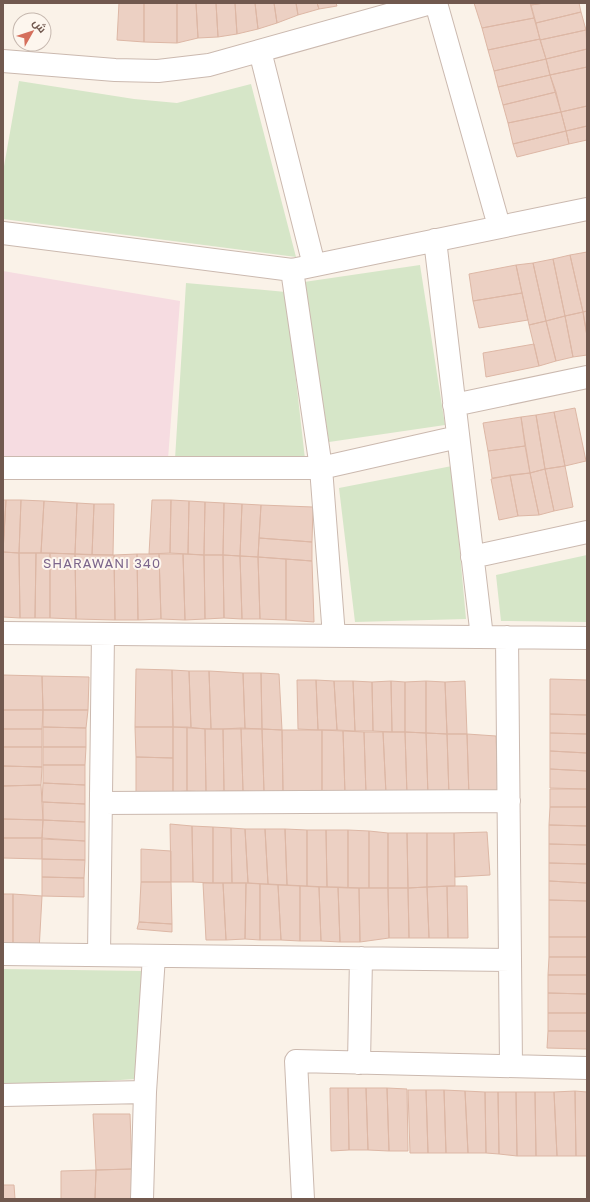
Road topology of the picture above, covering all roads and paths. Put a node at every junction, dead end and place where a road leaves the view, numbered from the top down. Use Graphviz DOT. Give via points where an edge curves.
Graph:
graph roads {
  1 [pos="431,3"];
  2 [pos="436,3"];
  3 [pos="260,51"];
  4 [pos="3,61"];
  5 [pos="587,209"];
  6 [pos="499,226"];
  7 [pos="3,233"];
  8 [pos="435,240"];
  9 [pos="314,265"];
  10 [pos="292,270"];
  11 [pos="587,377"];
  12 [pos="454,405"];
  13 [pos="458,437"];
  14 [pos="3,468"];
  15 [pos="321,468"];
  16 [pos="587,532"];
  17 [pos="472,557"];
  18 [pos="3,632"];
  19 [pos="103,634"];
  20 [pos="334,636"];
  21 [pos="482,637"];
  22 [pos="507,637"];
  23 [pos="587,638"];
  24 [pos="509,801"];
  25 [pos="101,802"];
  26 [pos="3,954"];
  27 [pos="99,955"];
  28 [pos="154,956"];
  29 [pos="361,958"];
  30 [pos="510,960"];
  31 [pos="359,1063"];
  32 [pos="510,1066"];
  33 [pos="587,1068"];
  34 [pos="145,1092"];
  35 [pos="3,1095"];
  36 [pos="142,1199"];
  37 [pos="303,1199"];
  1 -- 3 [label="street"];
  2 -- 6 [label="street"];
  3 -- 4 [label="street" via="209,65 158,71"];
  3 -- 9 [label="street"];
  5 -- 6 [label="street"];
  6 -- 8 [label="street"];
  7 -- 10 [label="street"];
  8 -- 9 [label="street"];
  8 -- 12 [label="street"];
  9 -- 10 [label="street"];
  10 -- 15 [label="street"];
  11 -- 12 [label="street"];
  12 -- 13 [label="street"];
  13 -- 15 [label="street"];
  13 -- 17 [label="street"];
  14 -- 15 [label="street"];
  15 -- 20 [label="street"];
  16 -- 17 [label="street"];
  17 -- 21 [label="street"];
  18 -- 19 [label="street"];
  19 -- 20 [label="street"];
  19 -- 25 [label="street"];
  20 -- 21 [label="street"];
  21 -- 22 [label="street"];
  22 -- 23 [label="street"];
  22 -- 24 [label="street"];
  24 -- 25 [label="street"];
  24 -- 30 [label="street"];
  25 -- 27 [label="street"];
  26 -- 27 [label="street"];
  27 -- 28 [label="street"];
  28 -- 29 [label="street"];
  28 -- 34 [label="street"];
  29 -- 30 [label="street"];
  29 -- 31 [label="street"];
  30 -- 32 [label="street"];
  31 -- 32 [label="street"];
  31 -- 37 [label="street" via="296,1061"];
  32 -- 33 [label="street"];
  34 -- 35 [label="street"];
  34 -- 36 [label="street"];
}
